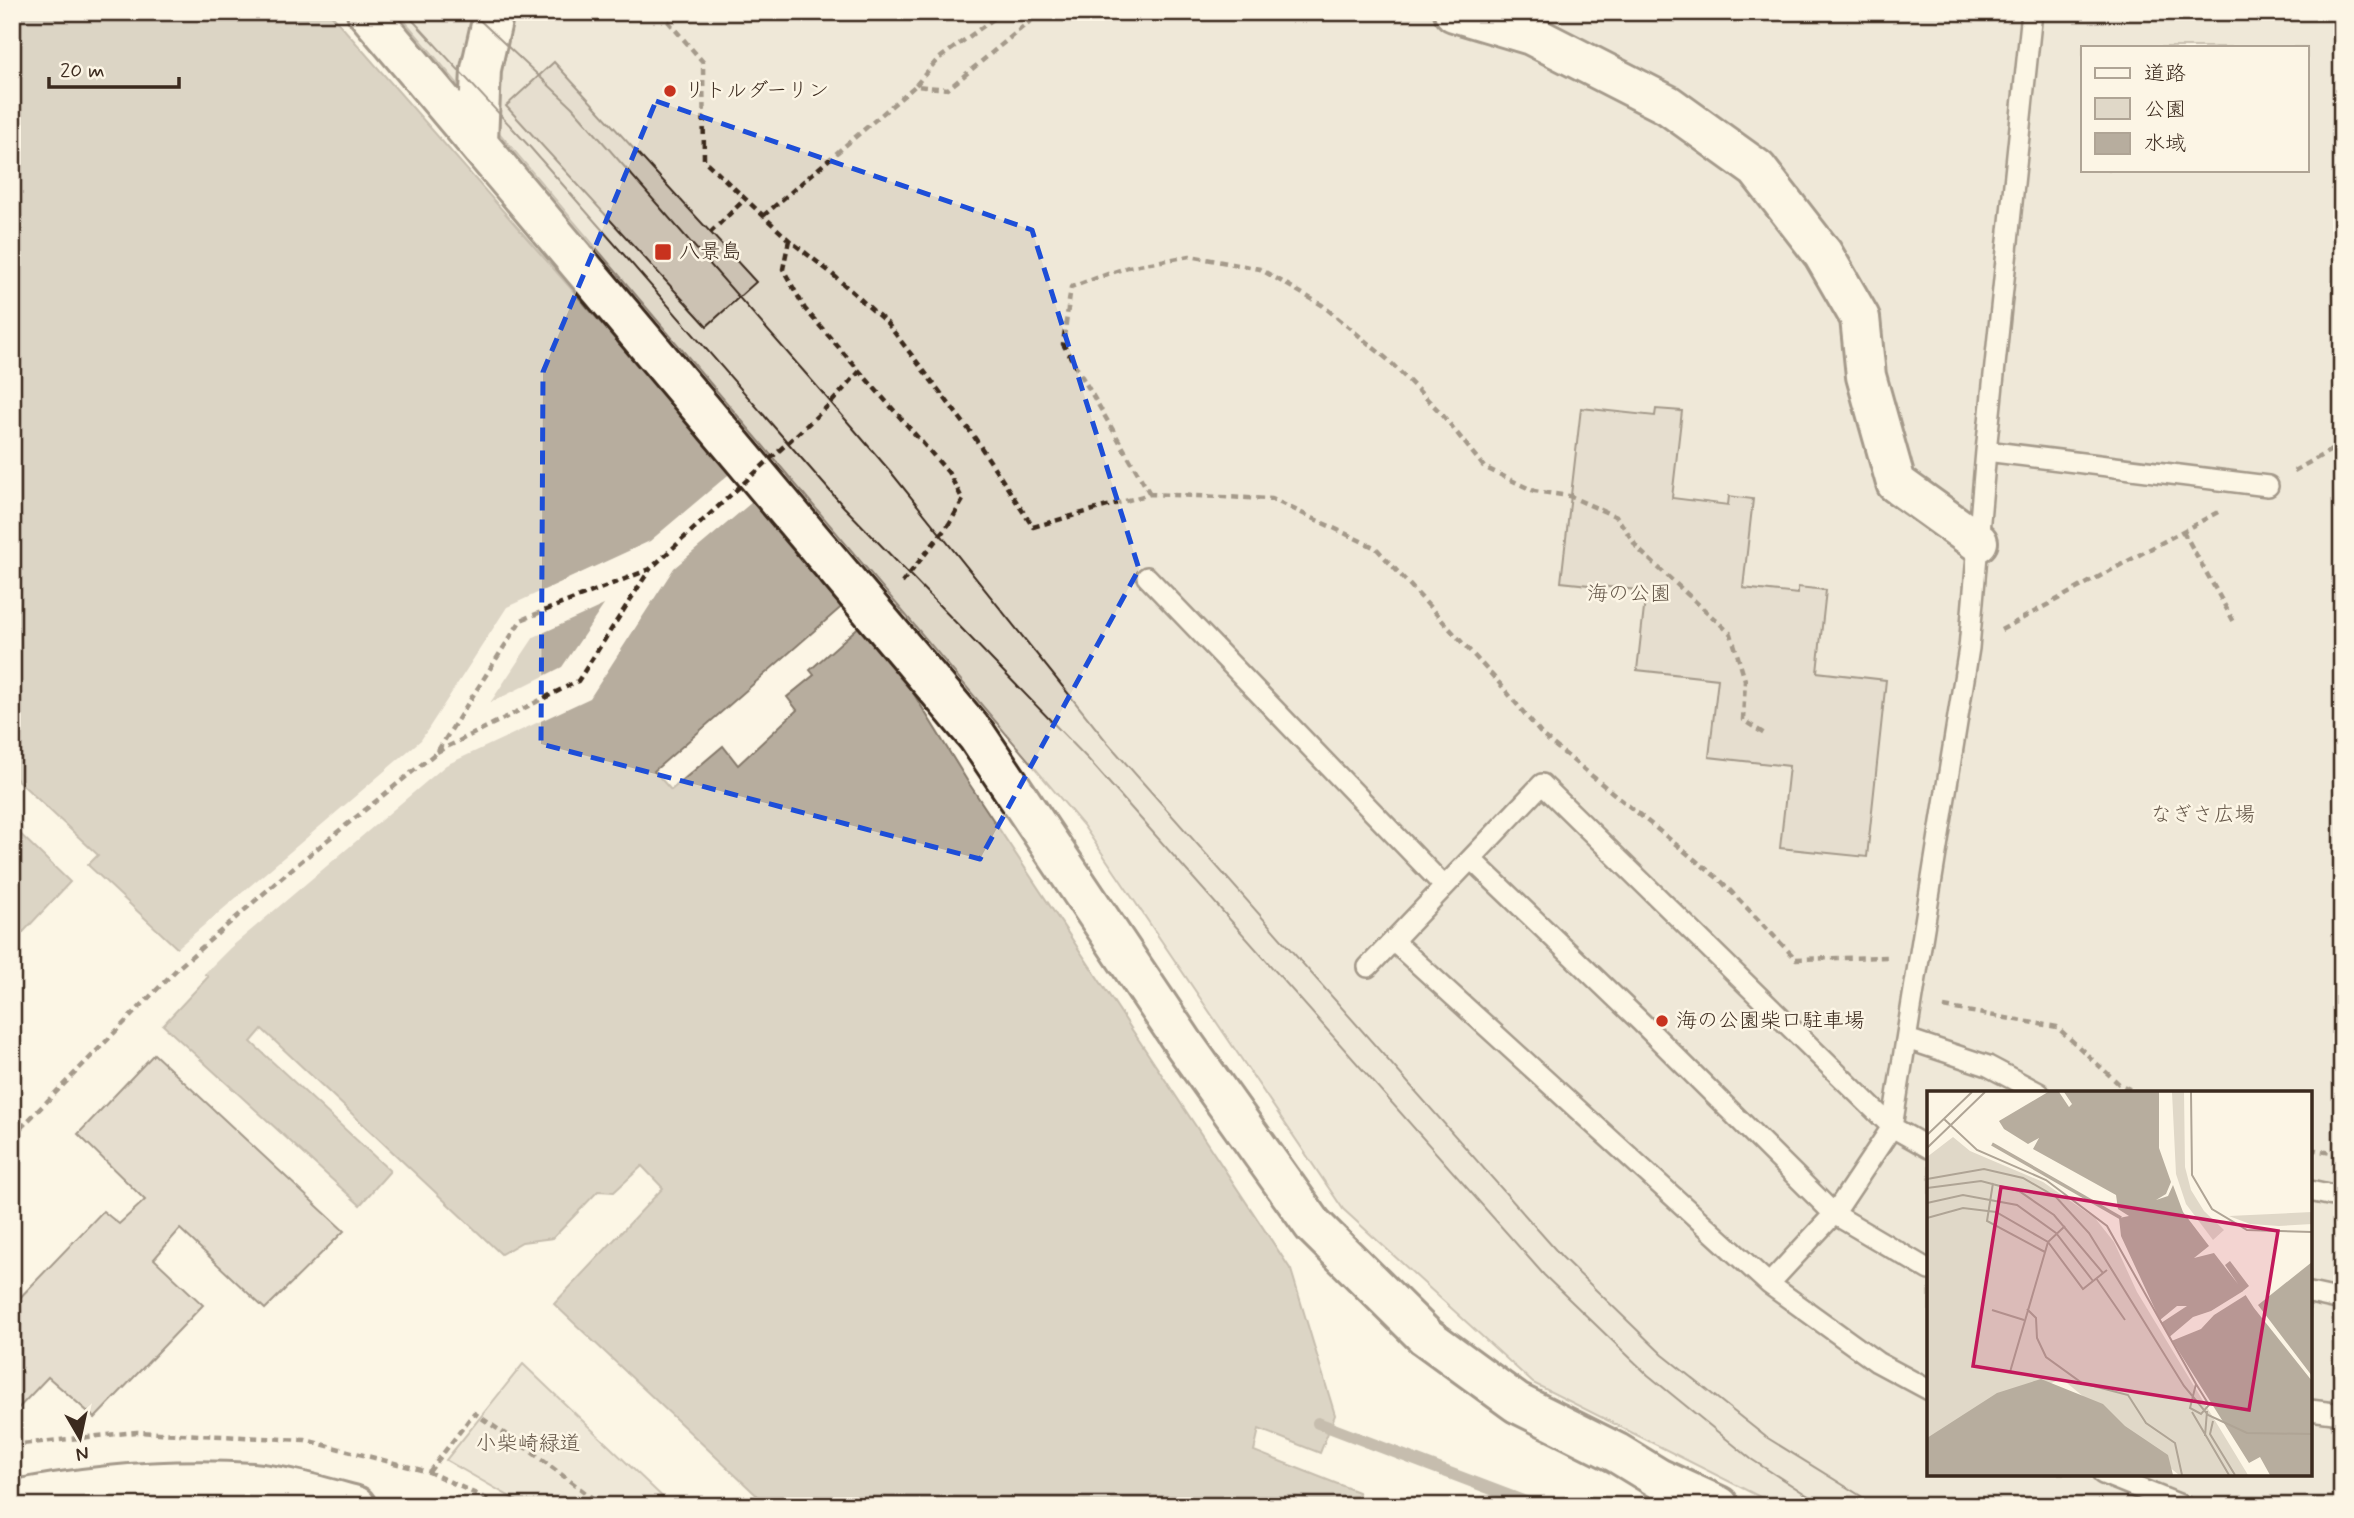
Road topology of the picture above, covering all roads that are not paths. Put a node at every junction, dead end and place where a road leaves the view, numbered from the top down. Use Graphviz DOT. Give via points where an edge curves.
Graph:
graph roads {
  1 [pos="367,12"];
  2 [pos="494,12"];
  3 [pos="1454,12"];
  4 [pos="2032,12"];
  5 [pos="478,142"];
  6 [pos="1986,451"];
  7 [pos="2268,486"];
  8 [pos="1978,542"];
  9 [pos="1147,577"];
  10 [pos="1471,859"];
  11 [pos="1444,886"];
  12 [pos="1393,941"];
  13 [pos="1368,967"];
  14 [pos="1907,1039"];
  15 [pos="2035,1091"];
  16 [pos="1892,1126"];
  17 [pos="1927,1147"];
  18 [pos="2312,1191"];
  19 [pos="2342,1198"];
  20 [pos="1834,1214"];
  21 [pos="1927,1269"];
  22 [pos="1769,1284"];
  23 [pos="2312,1293"];
  24 [pos="2342,1300"];
  25 [pos="1927,1389"];
  26 [pos="2312,1409"];
  27 [pos="2342,1415"];
  28 [pos="2108,1476"];
  29 [pos="12,1501"];
  30 [pos="356,1506"];
  31 [pos="1719,1506"];
  32 [pos="2183,1506"];
  1 -- 5 [label="street"];
  2 -- 5 [label="street" via="481,69"];
  3 -- 8 [label="street" via="1531,35 1657,99 1757,169 1823,254 1860,318 1866,376 1896,483"];
  4 -- 6 [label="lane"];
  5 -- 31 [label="street" via="977,736 1184,1044 1313,1225 1425,1336 1517,1403"];
  6 -- 7 [label="lane"];
  6 -- 8 [label="lane"];
  8 -- 14 [label="lane" via="1969,648"];
  9 -- 11 [label="lane"];
  10 -- 11 [label="lane"];
  10 -- 16 [label="lane" via="1542,784"];
  10 -- 20 [label="lane"];
  11 -- 12 [label="lane"];
  12 -- 13 [label="lane"];
  12 -- 22 [label="lane"];
  14 -- 15 [label="lane" via="1988,1066"];
  14 -- 16 [label="lane"];
  16 -- 17 [label="lane"];
  16 -- 20 [label="lane"];
  18 -- 19 [label="lane"];
  20 -- 21 [label="lane"];
  20 -- 22 [label="lane"];
  22 -- 25 [label="lane" via="1877,1362"];
  23 -- 24 [label="lane"];
  26 -- 27 [label="lane"];
  28 -- 32 [label="lane"];
  29 -- 30 [label="street" via="69,1489 187,1482 254,1483"];
}
